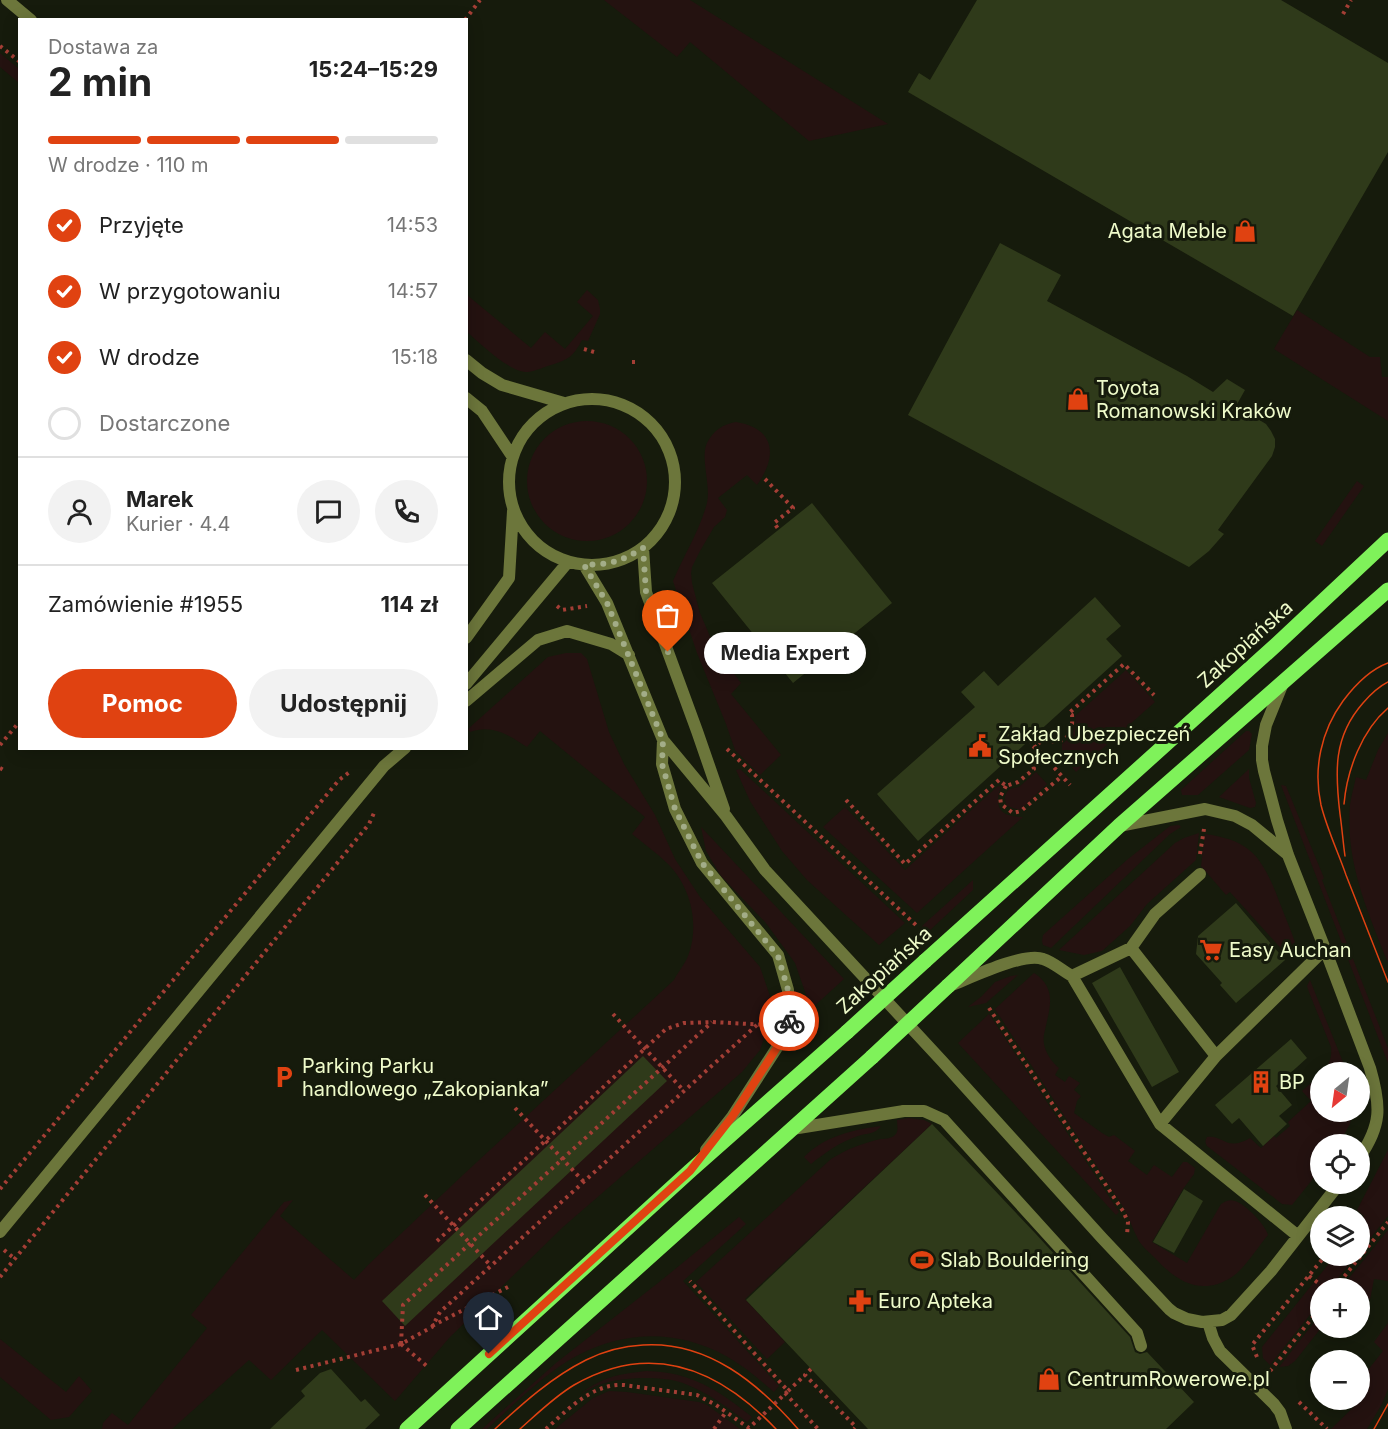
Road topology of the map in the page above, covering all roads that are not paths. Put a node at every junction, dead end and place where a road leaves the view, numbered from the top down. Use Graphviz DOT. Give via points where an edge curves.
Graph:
graph roads {
  1 [pos="7,0"];
  2 [pos="28,18"];
  3 [pos="468,362"];
  4 [pos="468,400"];
  5 [pos="564,403"];
  6 [pos="512,456"];
  7 [pos="513,510"];
  8 [pos="1388,540"];
  9 [pos="643,548"];
  10 [pos="568,562"];
  11 [pos="584,565"];
  12 [pos="1388,590"];
  13 [pos="468,635"];
  14 [pos="629,655"];
  15 [pos="1283,681"];
  16 [pos="468,682"];
  17 [pos="468,698"];
  18 [pos="663,740"];
  19 [pos="392,750"];
  20 [pos="403,750"];
  21 [pos="384,766"];
  22 [pos="726,816"];
  23 [pos="1119,826"];
  24 [pos="1288,855"];
  25 [pos="1200,874"];
  26 [pos="1131,948"];
  27 [pos="1325,949"];
  28 [pos="1072,976"];
  29 [pos="948,986"];
  30 [pos="1216,1056"];
  31 [pos="1160,1124"];
  32 [pos="792,1129"];
  33 [pos="1370,1138"];
  34 [pos="690,1171"];
  35 [pos="1331,1194"];
  36 [pos="0,1232"];
  37 [pos="1298,1236"];
  38 [pos="1208,1322"];
  39 [pos="1141,1346"];
  40 [pos="407,1429"];
  41 [pos="458,1429"];
  42 [pos="1286,1429"];
  1 -- 2 [label="lane"];
  3 -- 5 [label="lane" via="502,385"];
  4 -- 6 [label="lane" via="482,411"];
  5 -- 6 [label="lane" via="532,424"];
  5 -- 9 [label="lane" via="598,399 617,403 635,411 663,439 675,472 672,506 665,522"];
  6 -- 7 [label="lane" via="508,483"];
  7 -- 10 [label="lane" via="534,543"];
  7 -- 13 [label="lane" via="509,579"];
  8 -- 34 [label="main road, Zakopiańska, bridge"];
  9 -- 11 [label="lane" via="625,559"];
  9 -- 22 [label="lane" via="646,592"];
  10 -- 11 [label="lane"];
  10 -- 16 [label="lane"];
  11 -- 14 [label="lane" via="607,603"];
  12 -- 15 [label="main road"];
  14 -- 17 [label="lane" via="611,644 567,631 538,640"];
  14 -- 18 [label="lane"];
  15 -- 23 [label="main road"];
  15 -- 24 [label="lane" via="1266,725 1262,760"];
  18 -- 22 [label="lane"];
  18 -- 34 [label="lane" via="662,764 675,809 702,863 778,956 788,990 789,1029 732,1117"];
  19 -- 21 [label="lane"];
  20 -- 21 [label="lane"];
  21 -- 36 [label="lane"];
  22 -- 38 [label="lane" via="765,870 1151,1291 1174,1313 1187,1320"];
  23 -- 24 [label="lane" via="1205,809 1235,816 1252,825"];
  23 -- 29 [label="main road"];
  24 -- 27 [label="lane"];
  25 -- 26 [label="lane" via="1155,914"];
  26 -- 28 [label="lane"];
  26 -- 30 [label="lane"];
  27 -- 30 [label="lane"];
  27 -- 33 [label="lane" via="1376,1088 1376,1124"];
  28 -- 29 [label="lane" via="1044,959 1033,957"];
  28 -- 31 [label="lane"];
  29 -- 32 [label="main road, bridge"];
  30 -- 31 [label="lane"];
  31 -- 37 [label="lane"];
  32 -- 39 [label="lane, bridge" via="904,1111 924,1111 944,1120 1137,1333"];
  32 -- 41 [label="main road"];
  34 -- 40 [label="main road, Zakopiańska"];
  35 -- 37 [label="lane"];
  37 -- 38 [label="lane" via="1231,1315"];
  38 -- 42 [label="lane" via="1220,1351 1274,1404"];
}
